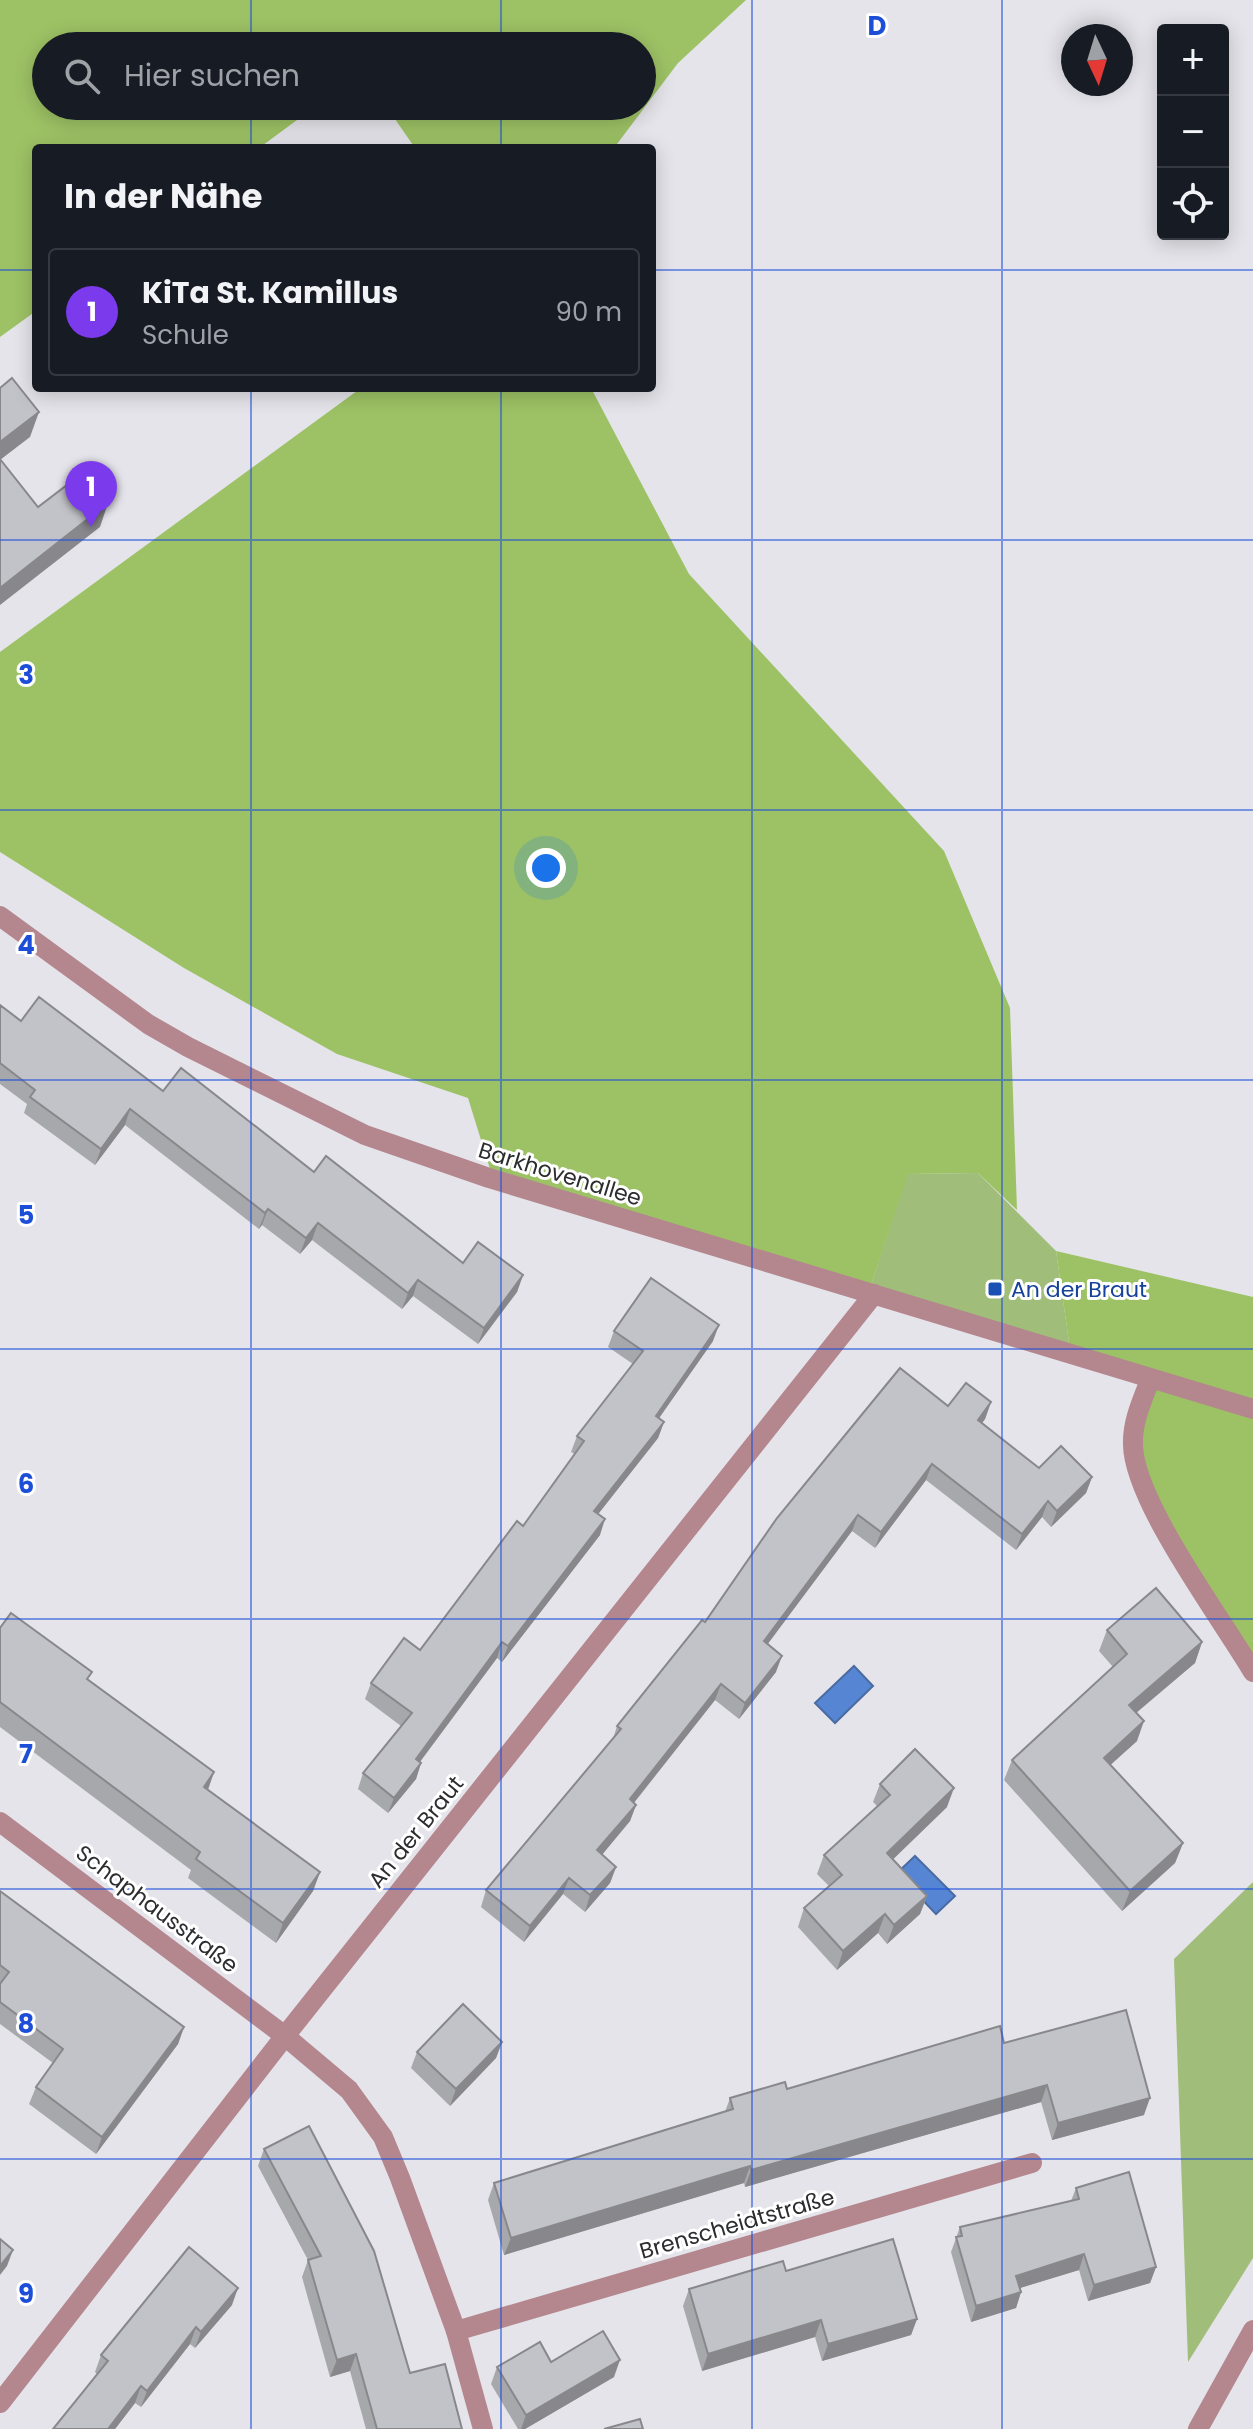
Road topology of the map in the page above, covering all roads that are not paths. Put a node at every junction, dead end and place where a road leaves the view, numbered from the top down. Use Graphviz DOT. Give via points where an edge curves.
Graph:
graph roads {
  1 [pos="0,916"];
  2 [pos="874,1294"];
  3 [pos="1150,1380"];
  4 [pos="1253,1409"];
  5 [pos="1253,1672"];
  6 [pos="0,1822"];
  7 [pos="285,2036"];
  8 [pos="1032,2163"];
  9 [pos="1253,2330"];
  10 [pos="456,2331"];
  11 [pos="0,2403"];
  12 [pos="483,2429"];
  13 [pos="1198,2429"];
  1 -- 2 [label="street, Barkhovenallee" via="148,1024 365,1135 476,1174"];
  2 -- 3 [label="street, Barkhovenallee"];
  2 -- 7 [label="street, An der Braut"];
  3 -- 4 [label="street, Barkhovenallee"];
  3 -- 5 [label="street" via="1136,1417 1133,1447 1141,1483"];
  6 -- 7 [label="street, Schaphausstraße"];
  7 -- 10 [label="street" via="349,2090 383,2137"];
  7 -- 11 [label="street, An der Braut"];
  8 -- 10 [label="street, Brenscheidtstraße"];
  9 -- 13 [label="street"];
  10 -- 12 [label="street"];
}
